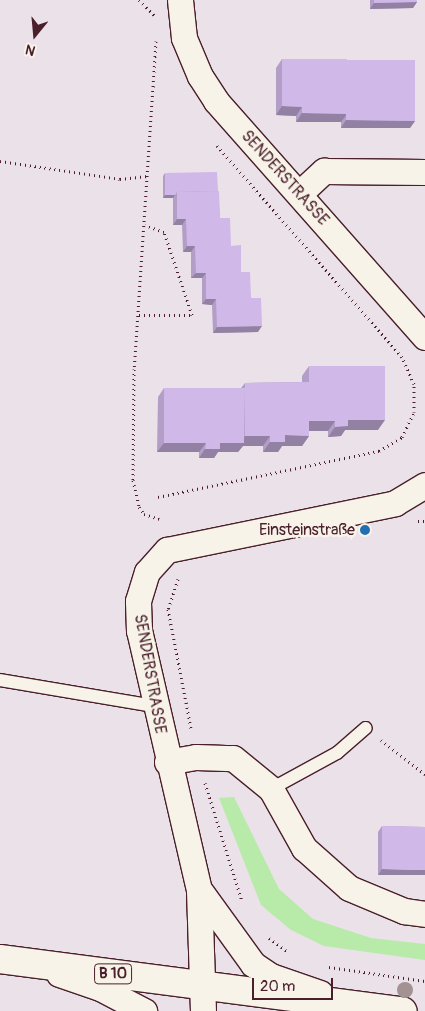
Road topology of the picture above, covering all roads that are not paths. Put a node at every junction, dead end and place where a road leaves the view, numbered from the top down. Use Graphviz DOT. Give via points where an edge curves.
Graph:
graph roads {
  1 [pos="180,0"];
  2 [pos="425,172"];
  3 [pos="300,194"];
  4 [pos="425,337"];
  5 [pos="425,485"];
  6 [pos="0,680"];
  7 [pos="154,706"];
  8 [pos="366,728"];
  9 [pos="168,762"];
  10 [pos="271,789"];
  11 [pos="199,890"];
  12 [pos="425,914"];
  13 [pos="10,960"];
  14 [pos="204,998"];
  15 [pos="352,1004"];
  16 [pos="144,1011"];
  17 [pos="403,1011"];
  1 -- 3 [label="street, SENDERSTRASSE" via="184,38 200,76 216,101"];
  2 -- 3 [label="street" via="324,171"];
  3 -- 4 [label="street, SENDERSTRASSE"];
  5 -- 7 [label="street, SENDERSTRASSE" via="395,503 167,550 147,572 138,601 139,630"];
  6 -- 7 [label="lane"];
  7 -- 9 [label="street, SENDERSTRASSE"];
  8 -- 10 [label="lane" via="337,752"];
  9 -- 10 [label="street" via="196,757 233,758"];
  9 -- 11 [label="street, SENDERSTRASSE"];
  10 -- 12 [label="street" via="304,848 349,888 404,911"];
  11 -- 14 [label="street, SENDERSTRASSE"];
  11 -- 15 [label="street, SENDERSTRASSE" via="253,964 271,976"];
  13 -- 14 [label="main road, B 10"];
  13 -- 16 [label="street" via="100,988"];
  14 -- 15 [label="main road, B 10"];
  15 -- 17 [label="main road, B 10"];
}
